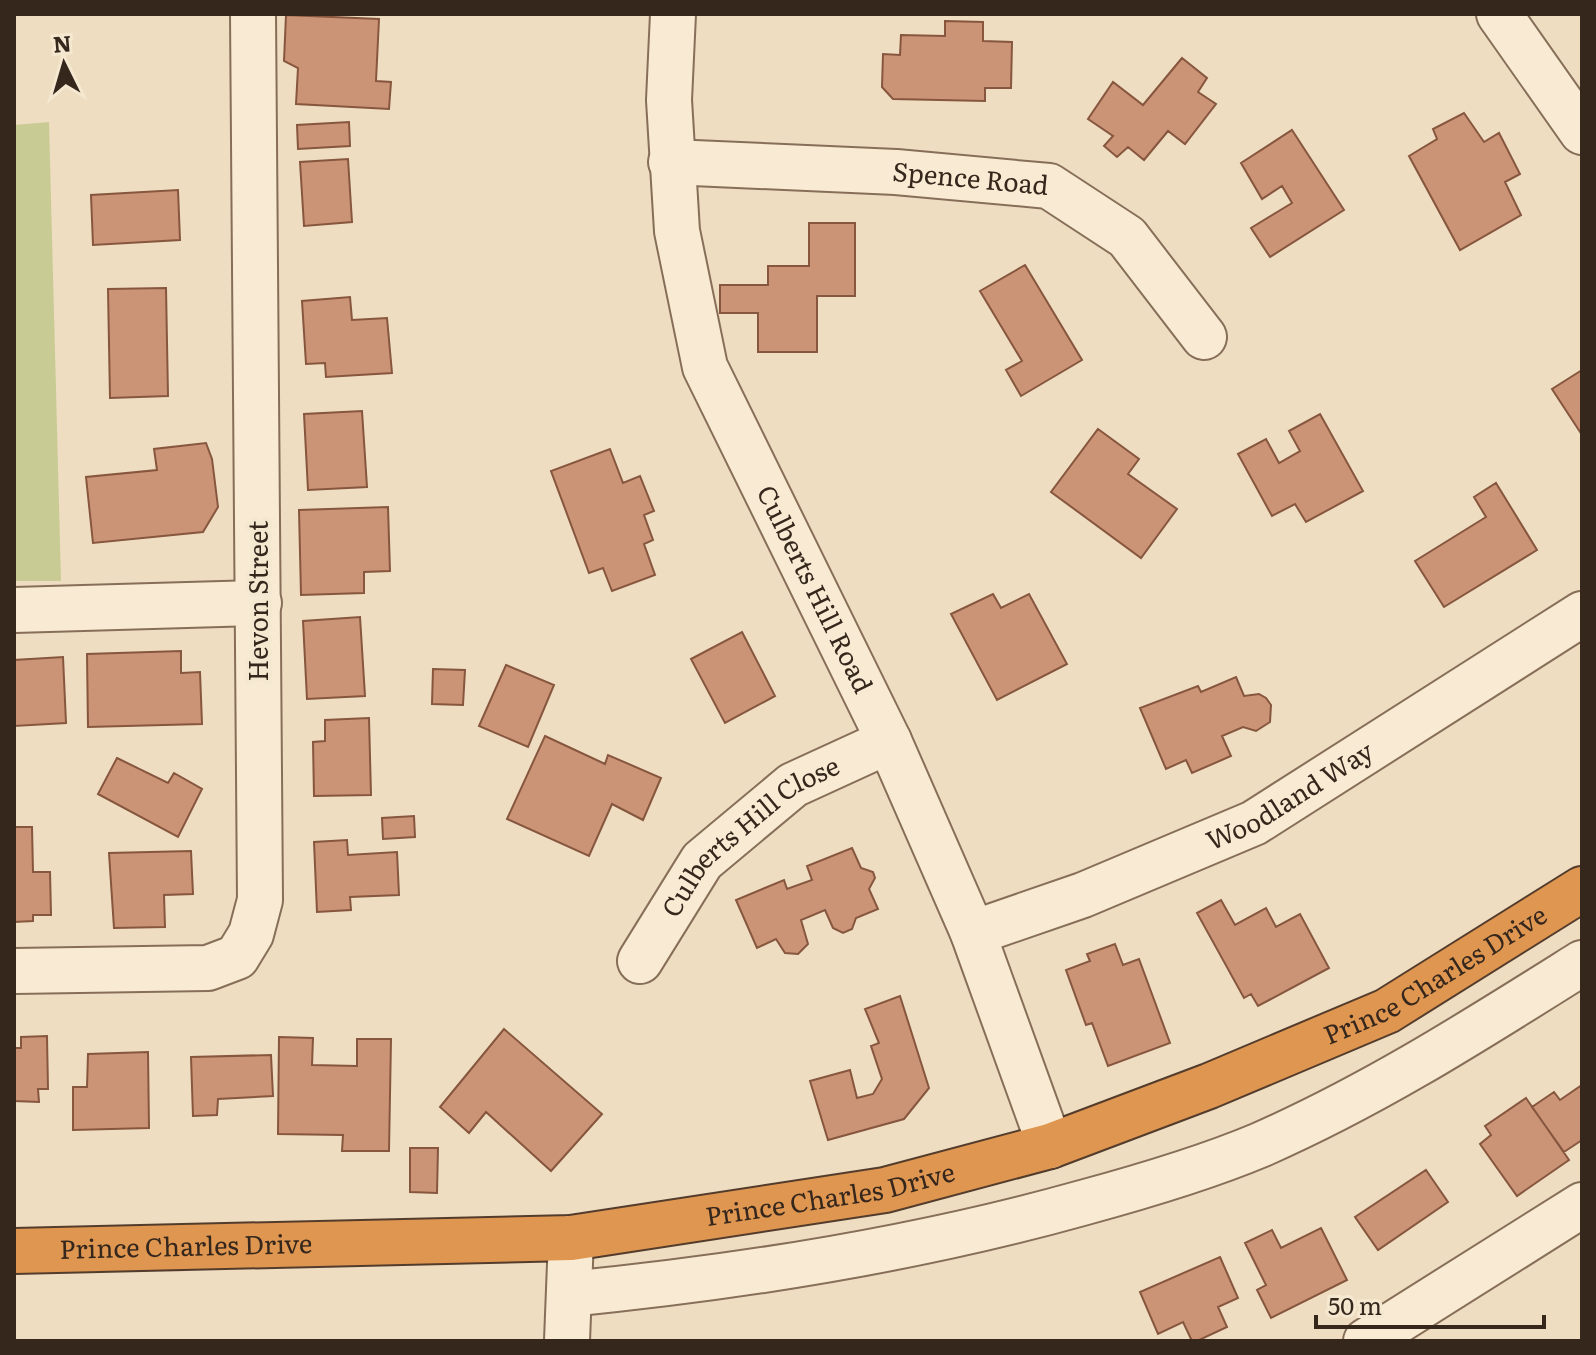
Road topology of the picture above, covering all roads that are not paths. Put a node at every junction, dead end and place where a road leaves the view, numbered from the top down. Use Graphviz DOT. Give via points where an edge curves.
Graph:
graph roads {
  1 [pos="253,14"];
  2 [pos="673,14"];
  3 [pos="1499,14"];
  4 [pos="1582,132"];
  5 [pos="671,162"];
  6 [pos="1204,337"];
  7 [pos="259,603"];
  8 [pos="14,610"];
  9 [pos="1582,614"];
  10 [pos="889,741"];
  11 [pos="1582,889"];
  12 [pos="973,933"];
  13 [pos="640,961"];
  14 [pos="1582,963"];
  15 [pos="14,971"];
  16 [pos="1050,1146"];
  17 [pos="1582,1205"];
  18 [pos="571,1238"];
  19 [pos="14,1251"];
  20 [pos="569,1294"];
  21 [pos="567,1341"];
  22 [pos="1366,1341"];
  1 -- 7 [label="street, Hevon Street"];
  2 -- 5 [label="street, Culberts Hill Road"];
  3 -- 4 [label="street"];
  5 -- 6 [label="street, Spence Road" via="896,172 1049,186 1127,237"];
  5 -- 10 [label="street, Culberts Hill Road" via="677,231 705,367"];
  7 -- 8 [label="street"];
  7 -- 15 [label="street, Hevon Street" via="260,900 251,934 237,957 208,968"];
  9 -- 12 [label="street, Woodland Way" via="1254,823 1083,895"];
  10 -- 12 [label="street, Culberts Hill Road"];
  10 -- 13 [label="street, Culberts Hill Close" via="793,785 702,861"];
  11 -- 16 [label="highway, Prince Charles Drive" via="1387,1011"];
  12 -- 16 [label="street, Culberts Hill Road"];
  14 -- 20 [label="street" via="1362,1096 1258,1146 1131,1189 993,1228 873,1252"];
  16 -- 18 [label="highway, Prince Charles Drive" via="885,1190"];
  17 -- 22 [label="street"];
  18 -- 19 [label="highway, Prince Charles Drive"];
  18 -- 20 [label="street"];
  20 -- 21 [label="street"];
}
